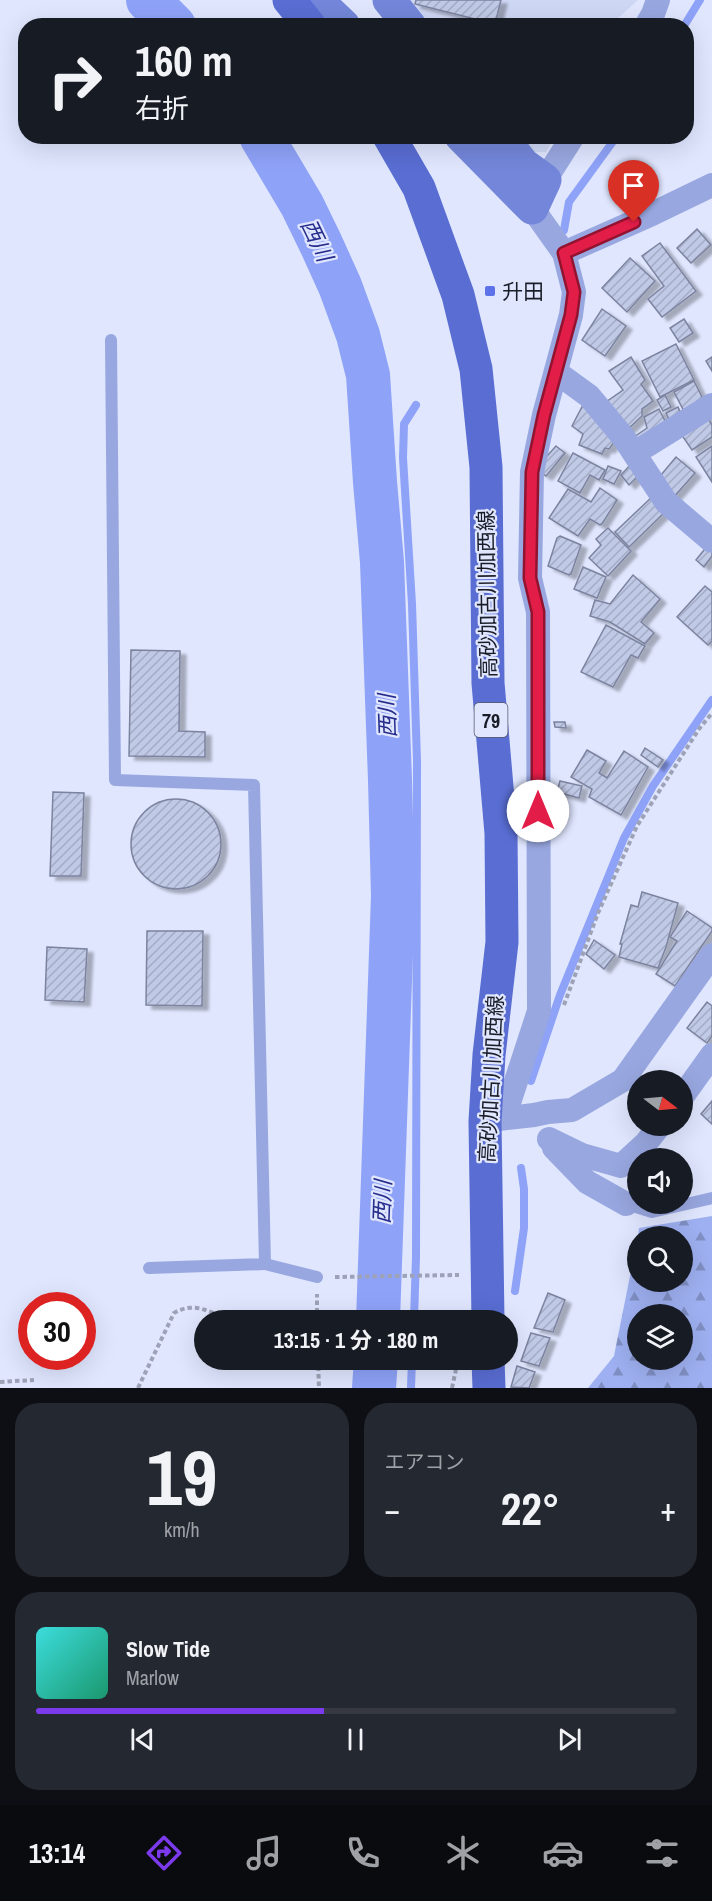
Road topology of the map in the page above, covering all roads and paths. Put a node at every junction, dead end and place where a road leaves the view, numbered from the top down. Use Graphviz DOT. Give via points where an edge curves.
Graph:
graph roads {
  1 [pos="389,0"];
  2 [pos="658,0"];
  3 [pos="300,5"];
  4 [pos="327,18"];
  5 [pos="404,18"];
  6 [pos="651,18"];
  7 [pos="394,144"];
  8 [pos="472,144"];
  9 [pos="507,144"];
  10 [pos="568,144"];
  11 [pos="712,185"];
  12 [pos="538,194"];
  13 [pos="564,253"];
  14 [pos="111,339"];
  15 [pos="556,372"];
  16 [pos="712,405"];
  17 [pos="646,446"];
  18 [pos="712,541"];
  19 [pos="712,713"];
  20 [pos="712,955"];
  21 [pos="562,1015"];
  22 [pos="712,1055"];
  23 [pos="693,1082"];
  24 [pos="541,1113"];
  25 [pos="495,1120"];
  26 [pos="651,1136"];
  27 [pos="549,1139"];
  28 [pos="712,1198"];
  29 [pos="626,1204"];
  30 [pos="265,1264"];
  31 [pos="149,1268"];
  32 [pos="442,1275"];
  33 [pos="317,1277"];
  34 [pos="205,1310"];
  35 [pos="317,1310"];
  36 [pos="488,1310"];
  37 [pos="318,1370"];
  38 [pos="456,1370"];
  39 [pos="488,1370"];
  40 [pos="34,1380"];
  41 [pos="0,1382"];
  42 [pos="138,1388"];
  43 [pos="319,1388"];
  44 [pos="452,1388"];
  45 [pos="489,1388"];
  1 -- 5 [label="main road"];
  2 -- 6 [label="street"];
  3 -- 4 [label="main road"];
  7 -- 25 [label="main road, 高砂加古川加西線 / 79" via="419,188 458,296 476,369 486,467 488,683 501,833 502,942 489,1055"];
  8 -- 12 [label="main road"];
  9 -- 12 [label="main road"];
  10 -- 12 [label="street"];
  11 -- 13 [label="street"];
  12 -- 13 [label="street"];
  13 -- 15 [label="street" via="574,292"];
  14 -- 30 [label="lane" via="115,780 254,785"];
  15 -- 18 [label="street" via="589,396 624,438 666,502"];
  15 -- 25 [label="street" via="532,472 530,533 530,578 538,612 539,1011"];
  16 -- 17 [label="street"];
  19 -- 21 [label="path" via="637,826 598,913"];
  20 -- 24 [label="street" via="623,1080 572,1110"];
  22 -- 23 [label="street"];
  24 -- 25 [label="street"];
  24 -- 27 [label="street"];
  25 -- 36 [label="main road, 高砂加古川加西線 / 79"];
  26 -- 27 [label="street" via="621,1166 582,1155"];
  27 -- 29 [label="street" via="555,1151 587,1182"];
  28 -- 29 [label="lane" via="652,1212"];
  30 -- 31 [label="lane"];
  30 -- 33 [label="lane"];
  32 -- 33 [label="path"];
  33 -- 35 [label="path"];
  34 -- 42 [label="path" via="184,1307 174,1313"];
  37 -- 43 [label="path"];
  38 -- 44 [label="path"];
  39 -- 45 [label="main road"];
  40 -- 41 [label="path"];
}
